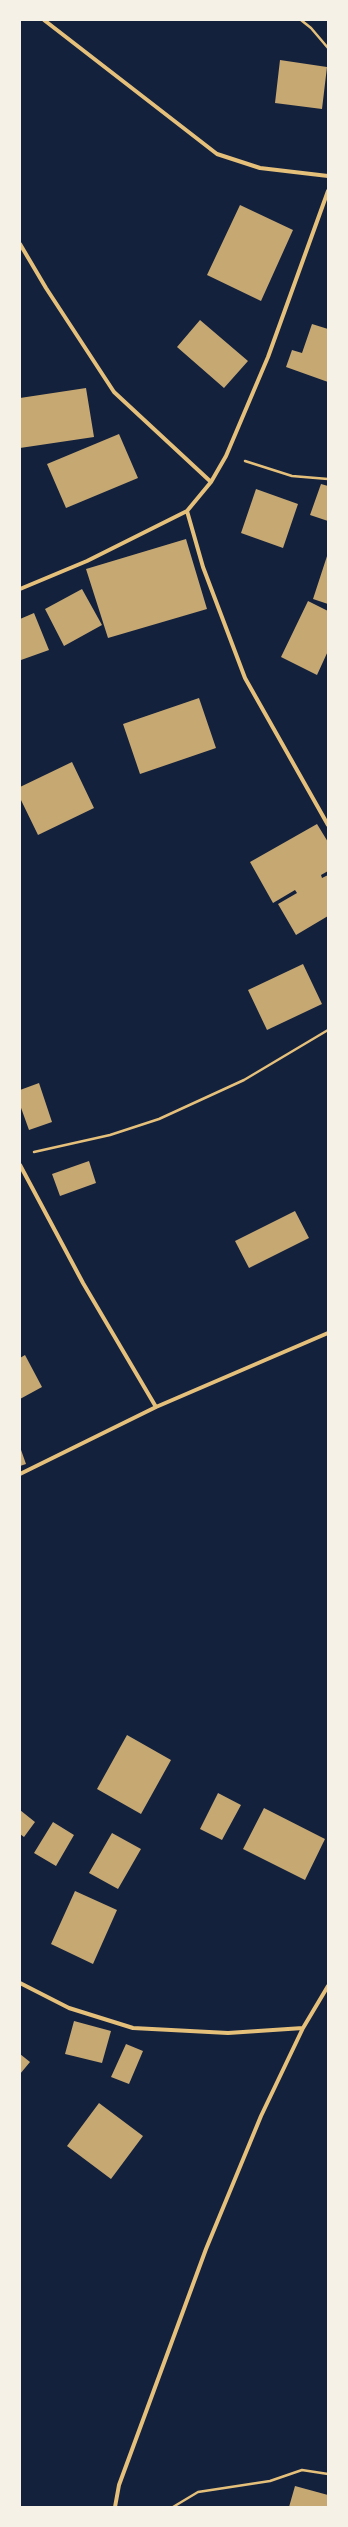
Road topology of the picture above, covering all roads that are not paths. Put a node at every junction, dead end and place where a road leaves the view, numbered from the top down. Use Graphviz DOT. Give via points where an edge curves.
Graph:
graph roads {
  1 [pos="44,20"];
  2 [pos="328,176"];
  3 [pos="328,191"];
  4 [pos="20,244"];
  5 [pos="211,482"];
  6 [pos="187,512"];
  7 [pos="20,589"];
  8 [pos="328,825"];
  9 [pos="20,1165"];
  10 [pos="328,1333"];
  11 [pos="156,1407"];
  12 [pos="20,1474"];
  13 [pos="20,1983"];
  14 [pos="328,1986"];
  15 [pos="303,2028"];
  16 [pos="115,2507"];
  1 -- 2 [label="street" via="217,154 260,168"];
  3 -- 5 [label="street" via="268,357 226,456"];
  4 -- 5 [label="street" via="114,392"];
  5 -- 6 [label="street"];
  6 -- 7 [label="street" via="87,562"];
  6 -- 8 [label="street" via="203,567 245,678"];
  9 -- 11 [label="street" via="83,1283"];
  10 -- 11 [label="street"];
  11 -- 12 [label="street"];
  13 -- 15 [label="street" via="70,2008 133,2028 228,2033"];
  14 -- 15 [label="street"];
  15 -- 16 [label="street" via="261,2116 206,2249 119,2486"];
}
